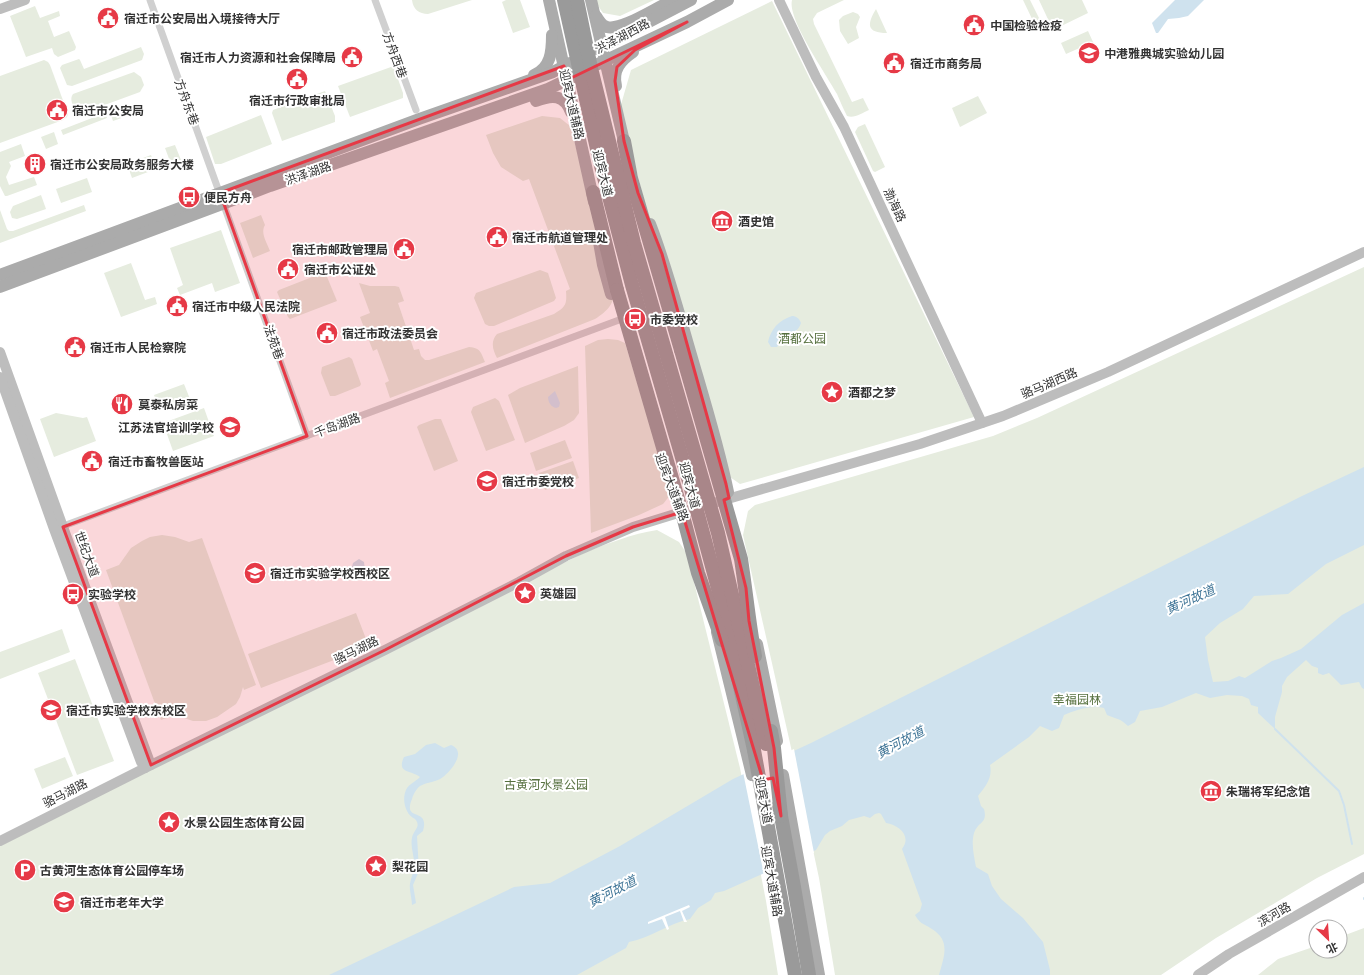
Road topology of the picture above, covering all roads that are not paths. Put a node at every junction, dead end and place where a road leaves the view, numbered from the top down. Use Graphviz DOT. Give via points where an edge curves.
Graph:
graph roads {
  1 [pos="25,0"];
  2 [pos="150,0"];
  3 [pos="375,0"];
  4 [pos="549,0"];
  5 [pos="564,0"];
  6 [pos="577,0"];
  7 [pos="592,0"];
  8 [pos="674,0"];
  9 [pos="691,0"];
  10 [pos="728,0"];
  11 [pos="779,1"];
  12 [pos="3,6"];
  13 [pos="594,14"];
  14 [pos="687,22"];
  15 [pos="602,46"];
  16 [pos="610,58"];
  17 [pos="564,66"];
  18 [pos="552,72"];
  19 [pos="567,80"];
  20 [pos="479,98"];
  21 [pos="416,110"];
  22 [pos="624,141"];
  23 [pos="355,157"];
  24 [pos="588,174"];
  25 [pos="593,192"];
  26 [pos="222,198"];
  27 [pos="96,240"];
  28 [pos="1364,252"];
  29 [pos="0,269"];
  30 [pos="0,275"];
  31 [pos="0,287"];
  32 [pos="619,320"];
  33 [pos="0,352"];
  34 [pos="0,377"];
  35 [pos="982,423"];
  36 [pos="307,436"];
  37 [pos="729,498"];
  38 [pos="680,512"];
  39 [pos="58,528"];
  40 [pos="690,534"];
  41 [pos="566,556"];
  42 [pos="750,750"];
  43 [pos="148,766"];
  44 [pos="781,816"];
  45 [pos="0,841"];
  46 [pos="1364,877"];
  47 [pos="788,975"];
  48 [pos="795,975"];
  49 [pos="809,975"];
  50 [pos="818,975"];
  51 [pos="1198,975"];
  1 -- 12 [label="street"];
  2 -- 26 [label="street, 方舟东巷"];
  3 -- 21 [label="street, 方舟西巷"];
  4 -- 17 [label="main road, 迎宾大道辅路"];
  4 -- 20 [label="main road" via="552,43 549,62 545,69"];
  5 -- 42 [label="highway, 迎宾大道, bridge" via="598,158 720,596"];
  6 -- 44 [label="highway, 迎宾大道, bridge" via="634,243 718,533"];
  7 -- 13 [label="main road"];
  8 -- 13 [label="main road" via="613,28 601,24"];
  9 -- 15 [label="main road, 洪泽湖西路"];
  10 -- 14 [label="main road, 洪泽湖西路"];
  11 -- 35 [label="street, 渤海路" via="816,78 844,127"];
  13 -- 15 [label="main road"];
  14 -- 16 [label="main road, 洪泽湖西路"];
  14 -- 22 [label="main road" via="635,50 617,67 615,81"];
  15 -- 16 [label="main road"];
  15 -- 17 [label="main road, 洪泽湖西路"];
  16 -- 19 [label="main road, 洪泽湖路"];
  16 -- 22 [label="main road"];
  17 -- 18 [label="main road, 洪泽湖西路"];
  17 -- 19 [label="main road, 迎宾大道辅路"];
  18 -- 20 [label="main road, 洪泽湖路"];
  19 -- 23 [label="main road, 洪泽湖路"];
  19 -- 24 [label="main road, 迎宾大道辅路"];
  20 -- 26 [label="main road, 洪泽湖路"];
  22 -- 37 [label="main road" via="638,193 662,254 717,444"];
  22 -- 44 [label="highway, bridge" via="631,178 740,559 749,621 774,748"];
  23 -- 24 [label="main road" via="430,136 553,96 563,99 568,105"];
  23 -- 26 [label="main road, 洪泽湖路"];
  24 -- 25 [label="main road, 迎宾大道辅路"];
  25 -- 32 [label="main road, 迎宾大道辅路" via="603,265"];
  25 -- 42 [label="highway, bridge" via="618,290 684,516 698,573 721,638"];
  26 -- 27 [label="main road, 洪泽湖路"];
  26 -- 31 [label="main road, 洪泽湖路"];
  26 -- 36 [label="street, 法苑巷"];
  27 -- 29 [label="main road" via="87,238"];
  27 -- 30 [label="main road, 洪泽湖路"];
  28 -- 35 [label="street, 骆马湖西路" via="1108,372"];
  32 -- 36 [label="street, 千岛湖路"];
  32 -- 38 [label="main road, 迎宾大道辅路" via="669,485"];
  33 -- 39 [label="street, 世纪大道"];
  34 -- 39 [label="street, 世纪大道"];
  35 -- 37 [label="street, 骆马湖西路" via="862,462"];
  36 -- 39 [label="street, 千岛湖路"];
  37 -- 38 [label="street, 骆马湖路"];
  37 -- 50 [label="main road" via="749,587 756,638 777,739"];
  38 -- 40 [label="main road, 迎宾大道辅路"];
  38 -- 41 [label="street, 骆马湖路" via="633,527"];
  39 -- 43 [label="street, 世纪大道"];
  40 -- 41 [label="street" via="674,521 662,521 631,530"];
  40 -- 42 [label="main road, 迎宾大道辅路"];
  41 -- 43 [label="street, 骆马湖路" via="385,650"];
  42 -- 47 [label="main road, 迎宾大道辅路"];
  42 -- 48 [label="highway, 迎宾大道"];
  43 -- 45 [label="street, 骆马湖路"];
  44 -- 49 [label="highway, 迎宾大道"];
  46 -- 51 [label="street, 滨河路" via="1229,954"];
}
